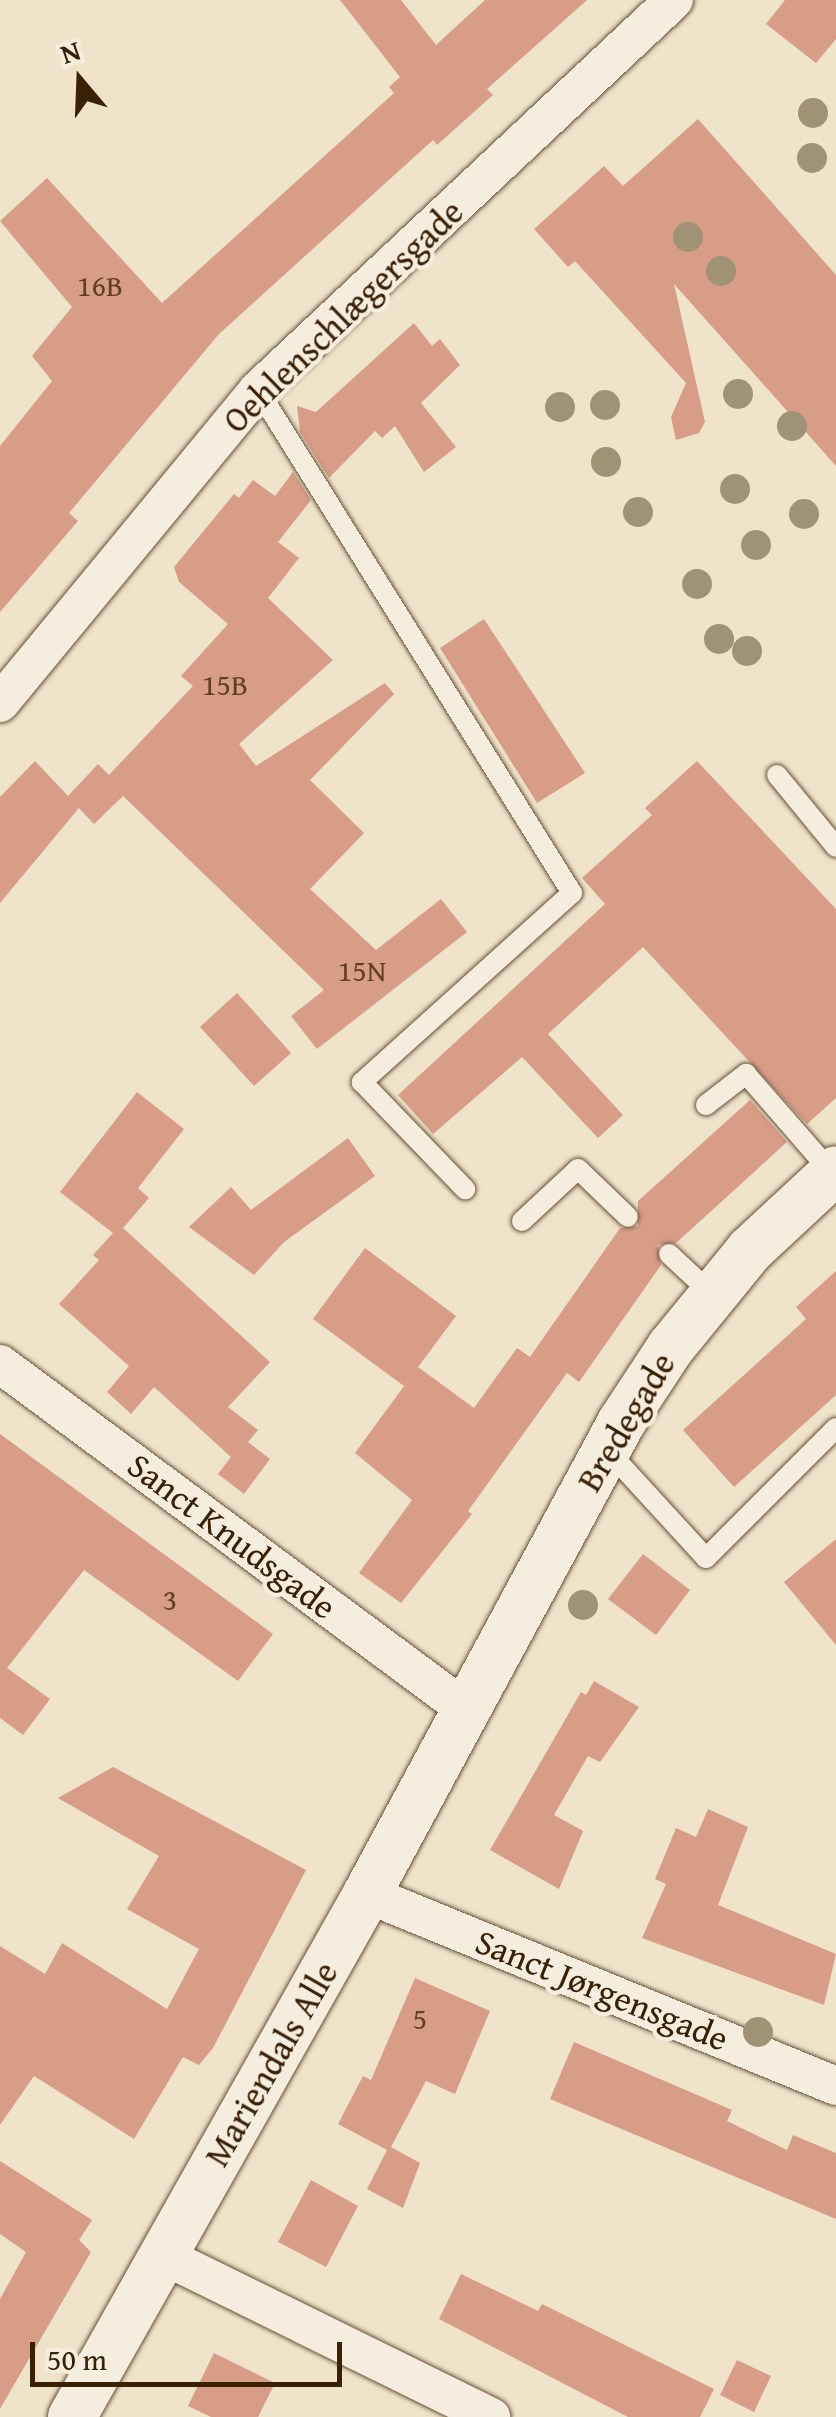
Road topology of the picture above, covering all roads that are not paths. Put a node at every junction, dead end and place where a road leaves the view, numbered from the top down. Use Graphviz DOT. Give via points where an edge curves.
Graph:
graph roads {
  1 [pos="674,0"];
  2 [pos="258,390"];
  3 [pos="0,703"];
  4 [pos="777,775"];
  5 [pos="836,847"];
  6 [pos="706,1105"];
  7 [pos="834,1172"];
  8 [pos="464,1188"];
  9 [pos="628,1217"];
  10 [pos="522,1221"];
  11 [pos="669,1254"];
  12 [pos="713,1295"];
  13 [pos="0,1364"];
  14 [pos="836,1428"];
  15 [pos="606,1449"];
  16 [pos="464,1708"];
  17 [pos="367,1894"];
  18 [pos="836,2086"];
  19 [pos="162,2255"];
  20 [pos="72,2417"];
  21 [pos="491,2417"];
  1 -- 2 [label="street, Oehlenschlægersgade"];
  2 -- 3 [label="street, Oehlenschlægersgade"];
  2 -- 8 [label="lane" via="572,892 362,1082"];
  4 -- 5 [label="lane"];
  6 -- 7 [label="lane" via="746,1074"];
  7 -- 12 [label="street, Bredegade"];
  9 -- 10 [label="lane" via="578,1170"];
  11 -- 12 [label="lane"];
  12 -- 15 [label="street, Bredegade" via="670,1347"];
  13 -- 16 [label="street, Sanct Knudsgade"];
  14 -- 15 [label="lane" via="706,1558"];
  15 -- 16 [label="street, Bredegade"];
  16 -- 17 [label="street, Mariendals Alle"];
  17 -- 18 [label="street, Sanct Jørgensgade"];
  17 -- 19 [label="street, Mariendals Alle"];
  19 -- 20 [label="street, Mariendals Alle"];
  19 -- 21 [label="street"];
}
